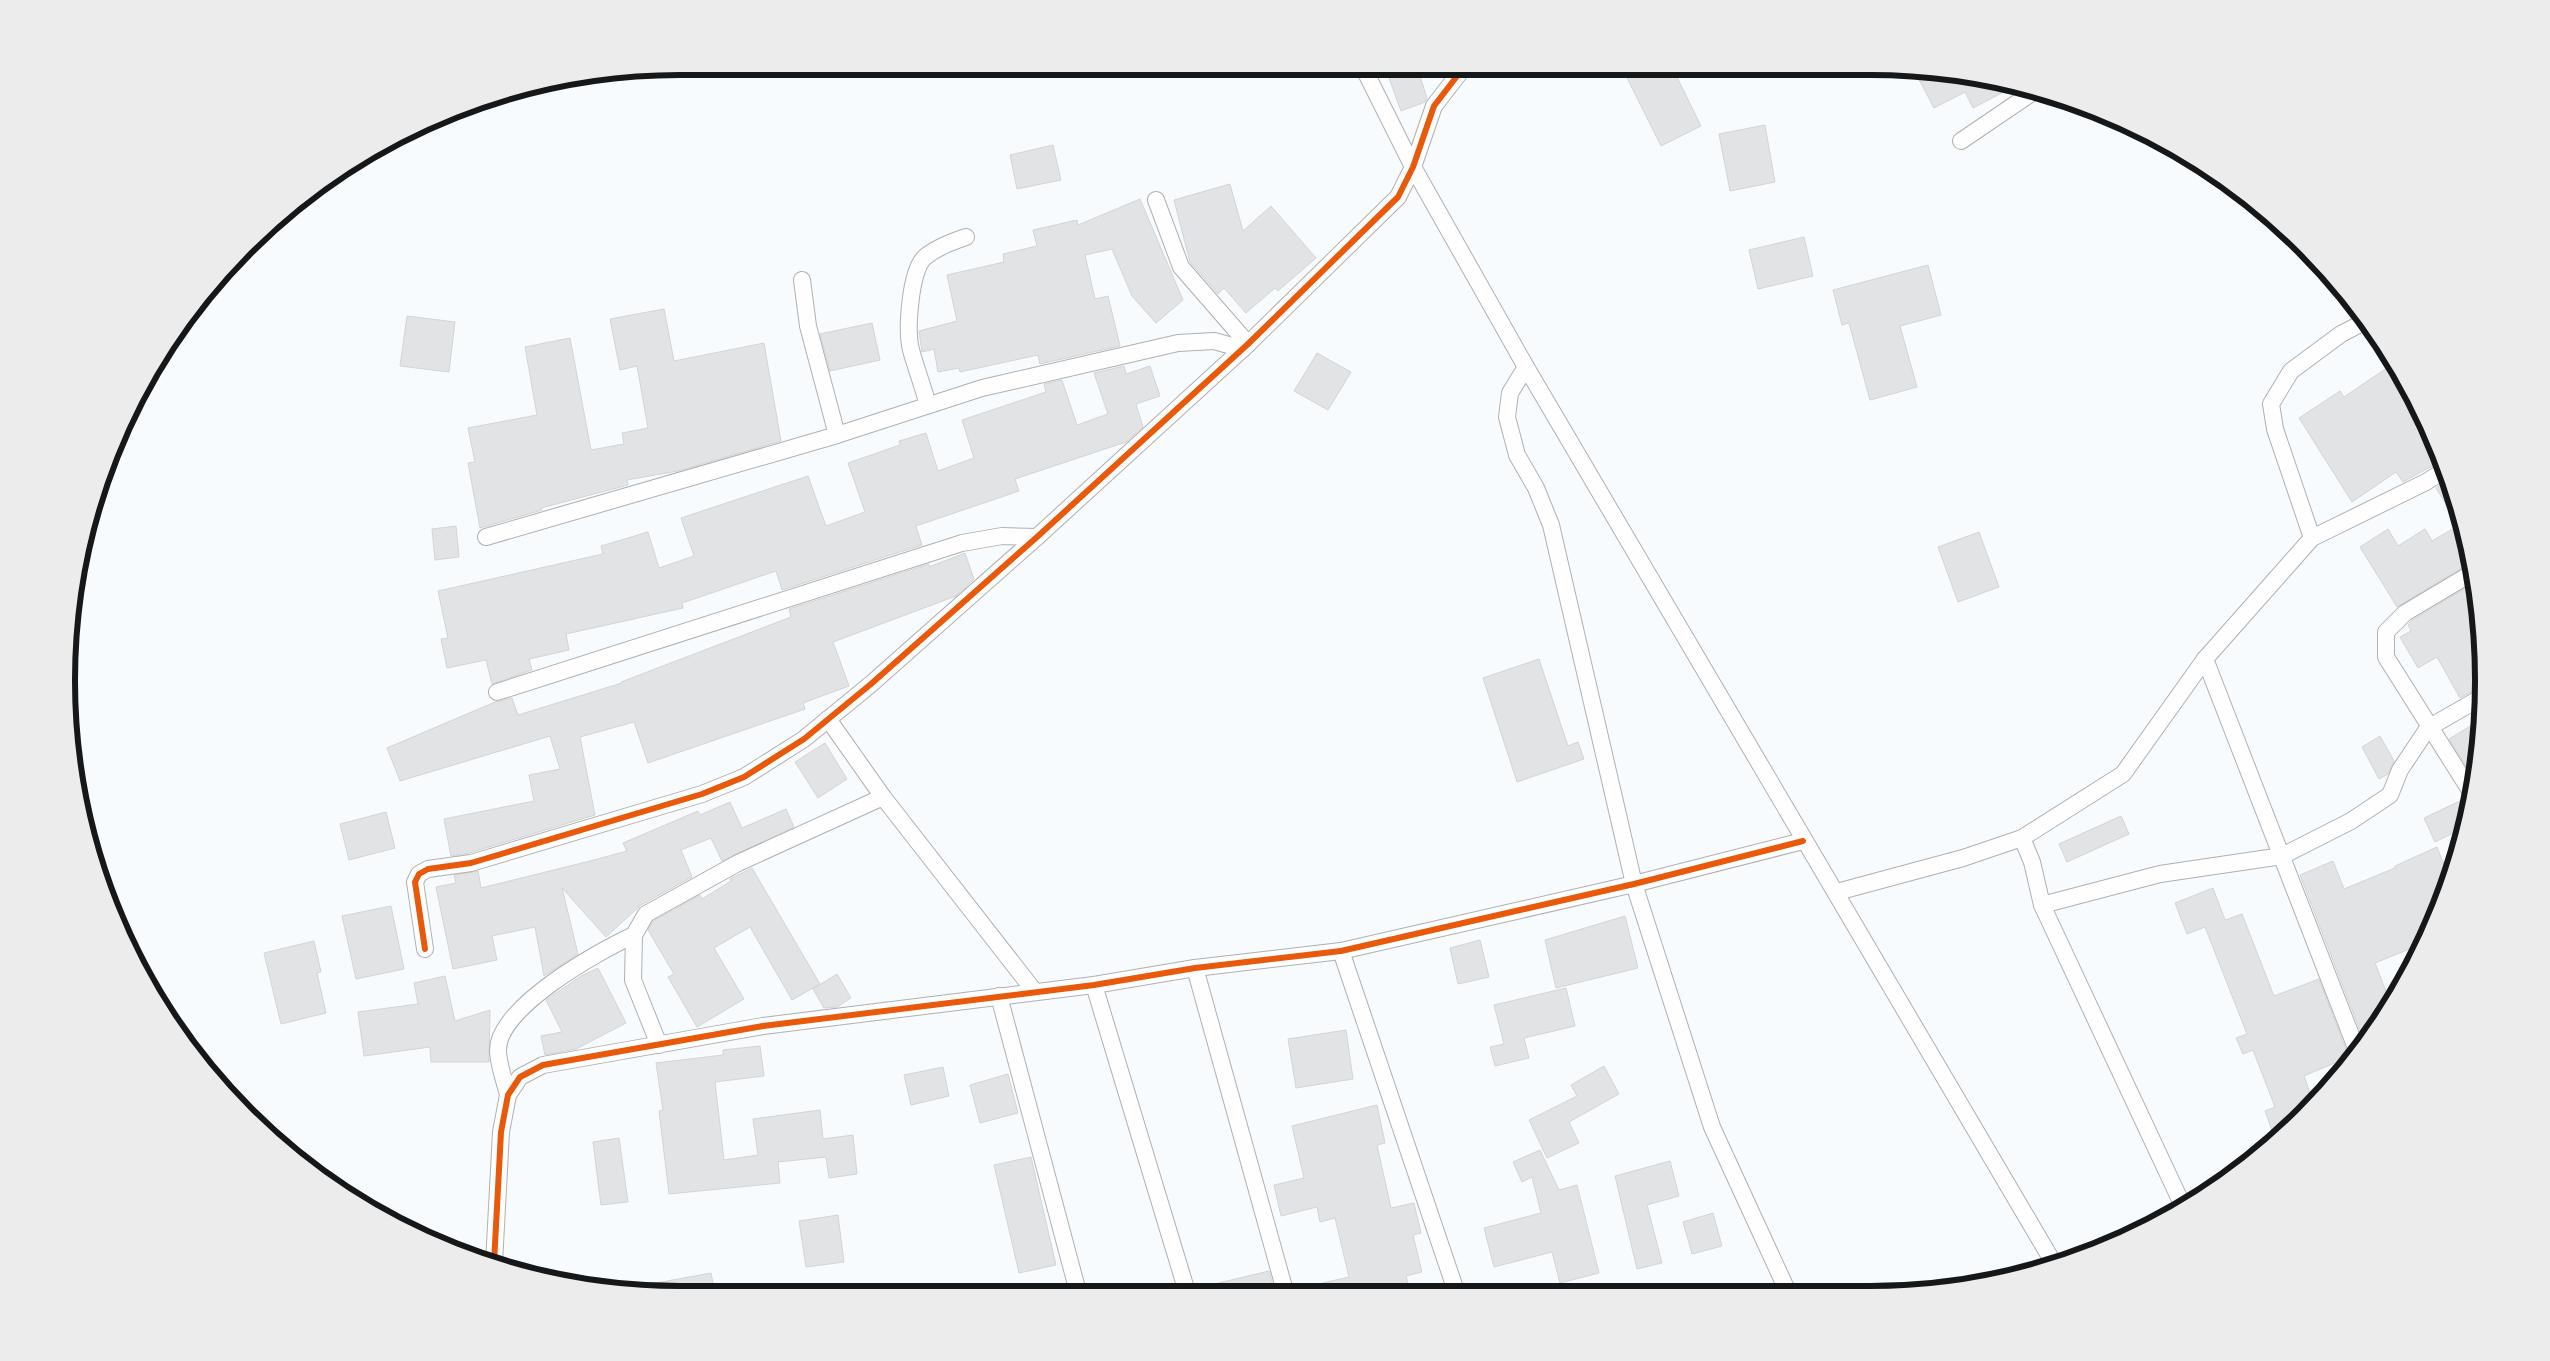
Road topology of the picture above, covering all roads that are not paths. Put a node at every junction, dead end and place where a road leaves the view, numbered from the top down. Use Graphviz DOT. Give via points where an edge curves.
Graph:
graph roads {
  1 [pos="1367,75"];
  2 [pos="1458,75"];
  3 [pos="2027,96"];
  4 [pos="1961,141"];
  5 [pos="1413,168"];
  6 [pos="1156,200"];
  7 [pos="966,237"];
  8 [pos="802,280"];
  9 [pos="2359,325"];
  10 [pos="1245,347"];
  11 [pos="1526,367"];
  12 [pos="928,405"];
  13 [pos="836,436"];
  14 [pos="2438,474"];
  15 [pos="1037,537"];
  16 [pos="486,538"];
  17 [pos="2312,538"];
  18 [pos="2466,577"];
  19 [pos="2205,659"];
  20 [pos="497,692"];
  21 [pos="2474,701"];
  22 [pos="828,719"];
  23 [pos="2428,728"];
  24 [pos="2466,784"];
  25 [pos="883,797"];
  26 [pos="2022,838"];
  27 [pos="1803,841"];
  28 [pos="2282,856"];
  29 [pos="1634,884"];
  30 [pos="1837,892"];
  31 [pos="2042,905"];
  32 [pos="634,935"];
  33 [pos="425,949"];
  34 [pos="1341,951"];
  35 [pos="1195,968"];
  36 [pos="1094,985"];
  37 [pos="1035,992"];
  38 [pos="999,996"];
  39 [pos="2354,1043"];
  40 [pos="659,1045"];
  41 [pos="508,1095"];
  42 [pos="2180,1200"];
  43 [pos="494,1256"];
  44 [pos="2051,1258"];
  45 [pos="1076,1286"];
  46 [pos="1185,1286"];
  47 [pos="1283,1286"];
  48 [pos="1454,1286"];
  49 [pos="1784,1286"];
  1 -- 5 [label="street"];
  2 -- 5 [label="street" via="1434,106"];
  3 -- 4 [label="street"];
  5 -- 10 [label="street" via="1398,197"];
  5 -- 11 [label="street"];
  6 -- 10 [label="street" via="1181,267"];
  7 -- 12 [label="street" via="938,248 924,258 916,271 910,316 911,348"];
  8 -- 13 [label="street" via="808,326"];
  9 -- 17 [label="street" via="2292,371 2271,404 2275,429"];
  10 -- 12 [label="street" via="1214,341 1178,343 982,388"];
  10 -- 15 [label="street"];
  11 -- 27 [label="street"];
  11 -- 29 [label="street" via="1510,393 1507,417 1517,455 1536,488 1551,525"];
  12 -- 13 [label="street"];
  13 -- 16 [label="street"];
  14 -- 17 [label="street"];
  15 -- 20 [label="street" via="1002,536 962,543"];
  15 -- 22 [label="street" via="872,684"];
  17 -- 19 [label="street"];
  18 -- 23 [label="street" via="2405,613 2386,632 2386,657"];
  19 -- 26 [label="street" via="2124,774"];
  19 -- 28 [label="street"];
  21 -- 23 [label="street"];
  22 -- 25 [label="street"];
  22 -- 33 [label="street" via="804,739 744,777 702,794 471,863 419,874 415,882"];
  23 -- 24 [label="street"];
  23 -- 28 [label="street" via="2400,770 2390,795 2351,821"];
  25 -- 32 [label="street" via="730,867 646,914"];
  25 -- 37 [label="street"];
  26 -- 30 [label="street" via="1963,858"];
  26 -- 31 [label="street" via="2032,862"];
  27 -- 29 [label="street"];
  27 -- 30 [label="street"];
  28 -- 31 [label="street" via="2160,874"];
  28 -- 39 [label="street"];
  29 -- 34 [label="street"];
  29 -- 49 [label="street" via="1712,1127"];
  30 -- 44 [label="street"];
  31 -- 42 [label="street"];
  32 -- 40 [label="street" via="633,980"];
  32 -- 41 [label="street" via="604,949 526,1002 506,1026 498,1050"];
  34 -- 35 [label="street"];
  34 -- 48 [label="street"];
  35 -- 36 [label="street"];
  35 -- 47 [label="street"];
  36 -- 37 [label="street"];
  36 -- 46 [label="street"];
  37 -- 38 [label="street"];
  38 -- 40 [label="street" via="763,1026"];
  38 -- 45 [label="street"];
  40 -- 41 [label="street" via="543,1065 520,1077"];
  41 -- 43 [label="street" via="502,1132"];
}
